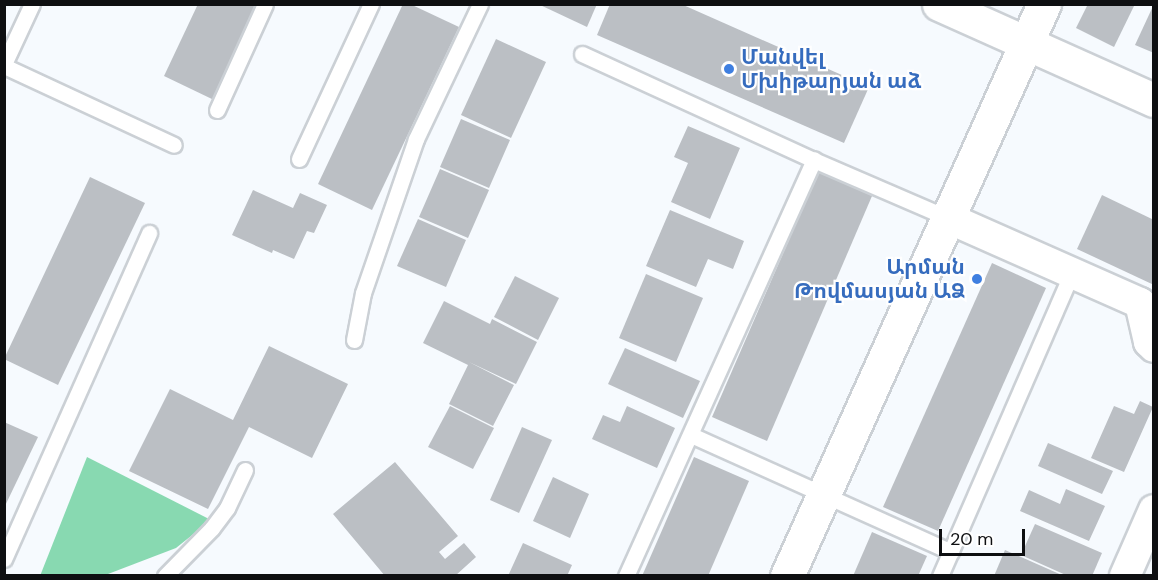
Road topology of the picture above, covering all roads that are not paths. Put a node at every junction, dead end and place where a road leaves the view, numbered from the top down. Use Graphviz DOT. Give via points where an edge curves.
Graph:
graph roads {
  1 [pos="32,4"];
  2 [pos="266,4"];
  3 [pos="371,4"];
  4 [pos="480,4"];
  5 [pos="939,4"];
  6 [pos="1044,4"];
  7 [pos="1027,43"];
  8 [pos="582,54"];
  9 [pos="4,65"];
  10 [pos="1154,100"];
  11 [pos="217,110"];
  12 [pos="174,146"];
  13 [pos="299,159"];
  14 [pos="814,160"];
  15 [pos="948,218"];
  16 [pos="149,233"];
  17 [pos="1072,273"];
  18 [pos="354,340"];
  19 [pos="1154,347"];
  20 [pos="691,435"];
  21 [pos="245,470"];
  22 [pos="823,495"];
  23 [pos="1154,510"];
  24 [pos="951,552"];
  25 [pos="4,559"];
  26 [pos="165,576"];
  27 [pos="626,576"];
  28 [pos="787,576"];
  29 [pos="940,576"];
  30 [pos="1125,576"];
  1 -- 9 [label="lane"];
  2 -- 11 [label="lane"];
  3 -- 13 [label="lane"];
  4 -- 18 [label="lane" via="416,139 363,292"];
  5 -- 7 [label="street"];
  6 -- 7 [label="street"];
  7 -- 10 [label="street"];
  7 -- 15 [label="street"];
  8 -- 14 [label="lane"];
  9 -- 12 [label="lane"];
  14 -- 15 [label="lane"];
  14 -- 20 [label="lane"];
  15 -- 17 [label="street"];
  15 -- 22 [label="street"];
  16 -- 25 [label="lane"];
  17 -- 19 [label="street" via="1140,303 1149,342"];
  17 -- 24 [label="lane"];
  20 -- 22 [label="lane"];
  20 -- 27 [label="lane"];
  21 -- 26 [label="lane" via="217,521"];
  22 -- 24 [label="lane"];
  22 -- 28 [label="street"];
  23 -- 30 [label="street"];
  24 -- 29 [label="lane"];
}
